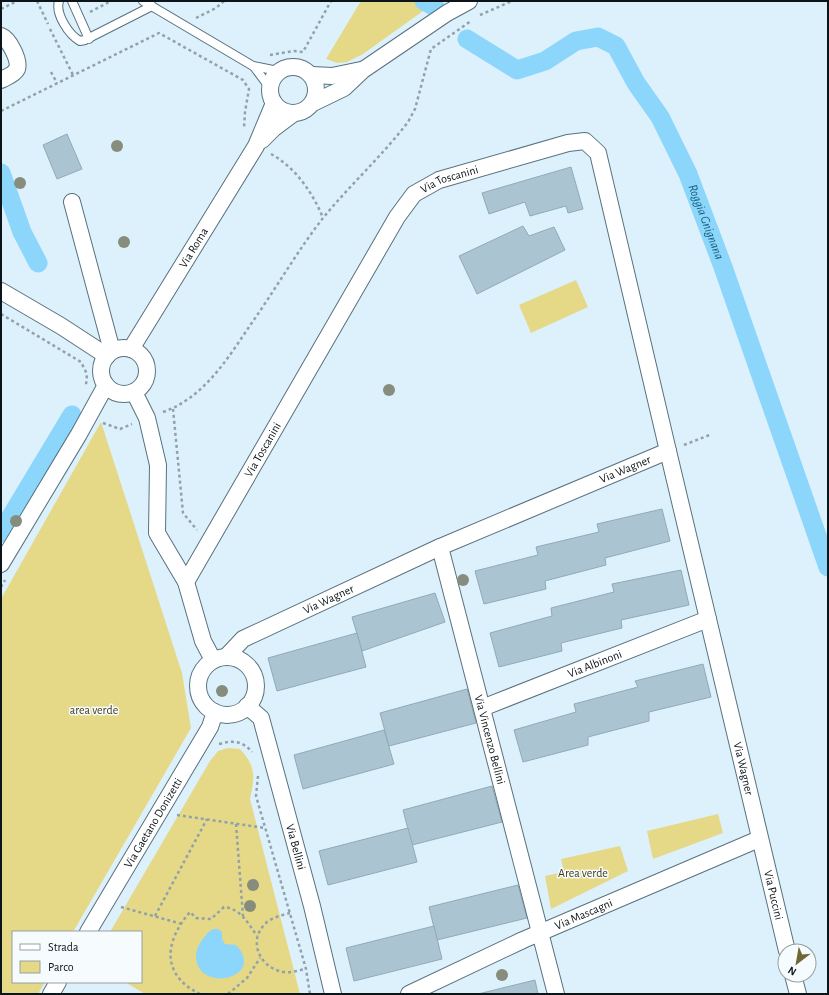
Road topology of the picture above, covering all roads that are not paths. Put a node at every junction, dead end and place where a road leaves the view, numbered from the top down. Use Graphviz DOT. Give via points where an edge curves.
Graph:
graph roads {
  1 [pos="59,1"];
  2 [pos="72,1"];
  3 [pos="143,1"];
  4 [pos="469,1"];
  5 [pos="152,6"];
  6 [pos="1,36"];
  7 [pos="89,39"];
  8 [pos="253,66"];
  9 [pos="283,68"];
  10 [pos="364,70"];
  11 [pos="312,75"];
  12 [pos="1,80"];
  13 [pos="270,88"];
  14 [pos="274,103"];
  15 [pos="313,103"];
  16 [pos="294,113"];
  17 [pos="256,146"];
  18 [pos="72,202"];
  19 [pos="1,291"];
  20 [pos="131,349"];
  21 [pos="109,354"];
  22 [pos="106,385"];
  23 [pos="134,392"];
  24 [pos="668,452"];
  25 [pos="440,547"];
  26 [pos="1,564"];
  27 [pos="186,582"];
  28 [pos="708,619"];
  29 [pos="219,659"];
  30 [pos="247,706"];
  31 [pos="482,708"];
  32 [pos="215,712"];
  33 [pos="759,839"];
  34 [pos="89,931"];
  35 [pos="540,932"];
  36 [pos="785,943"];
  37 [pos="57,983"];
  38 [pos="795,983"];
  39 [pos="51,994"];
  40 [pos="333,994"];
  41 [pos="409,994"];
  42 [pos="556,994"];
  43 [pos="798,994"];
  1 -- 7 [label="lane" via="60,13 72,35 80,41"];
  2 -- 7 [label="lane"];
  3 -- 5 [label="lane"];
  4 -- 10 [label="street" via="447,13"];
  5 -- 7 [label="lane"];
  5 -- 8 [label="lane"];
  6 -- 12 [label="street" via="7,40 17,69"];
  8 -- 9 [label="lane" via="273,70"];
  8 -- 13 [label="lane"];
  9 -- 11 [label="street" via="299,67"];
  9 -- 13 [label="street" via="272,80"];
  10 -- 11 [label="street" via="332,76"];
  10 -- 15 [label="street" via="344,88"];
  11 -- 15 [label="street" via="317,88"];
  13 -- 14 [label="street"];
  14 -- 16 [label="street" via="280,109"];
  14 -- 17 [label="street"];
  15 -- 16 [label="street" via="302,112"];
  16 -- 17 [label="street"];
  17 -- 20 [label="street, Via Roma"];
  18 -- 21 [label="street"];
  19 -- 21 [label="street"];
  20 -- 21 [label="street" via="118,349"];
  20 -- 23 [label="street" via="143,359 147,373 145,381"];
  21 -- 22 [label="street" via="103,361 101,374"];
  22 -- 23 [label="street" via="119,394"];
  22 -- 26 [label="street"];
  23 -- 27 [label="street" via="147,418 158,465 157,533"];
  24 -- 25 [label="street, Via Wagner"];
  24 -- 27 [label="street, Via Toscanini" via="598,153 586,142 568,143 439,180 414,194 397,217"];
  24 -- 28 [label="street, Via Wagner"];
  25 -- 29 [label="street, Via Wagner" via="243,639"];
  25 -- 31 [label="street, Via Vincenzo Bellini"];
  27 -- 29 [label="street" via="203,641"];
  28 -- 31 [label="street, Via Albinoni"];
  28 -- 33 [label="street, Via Wagner"];
  29 -- 30 [label="street" via="238,659 252,672 256,690"];
  29 -- 32 [label="street" via="205,667 200,675 198,688 202,700"];
  30 -- 32 [label="street" via="232,714"];
  30 -- 40 [label="street, Via Bellini" via="261,718"];
  31 -- 35 [label="street, Via Vincenzo Bellini"];
  32 -- 34 [label="street, Via Gaetano Donizetti" via="210,727"];
  33 -- 35 [label="street, Via Mascagni"];
  33 -- 36 [label="street, Via Puccini"];
  35 -- 41 [label="street, Via Mascagni"];
  35 -- 42 [label="street, Via Vincenzo Bellini"];
  37 -- 39 [label="street"];
  38 -- 43 [label="street"];
}
